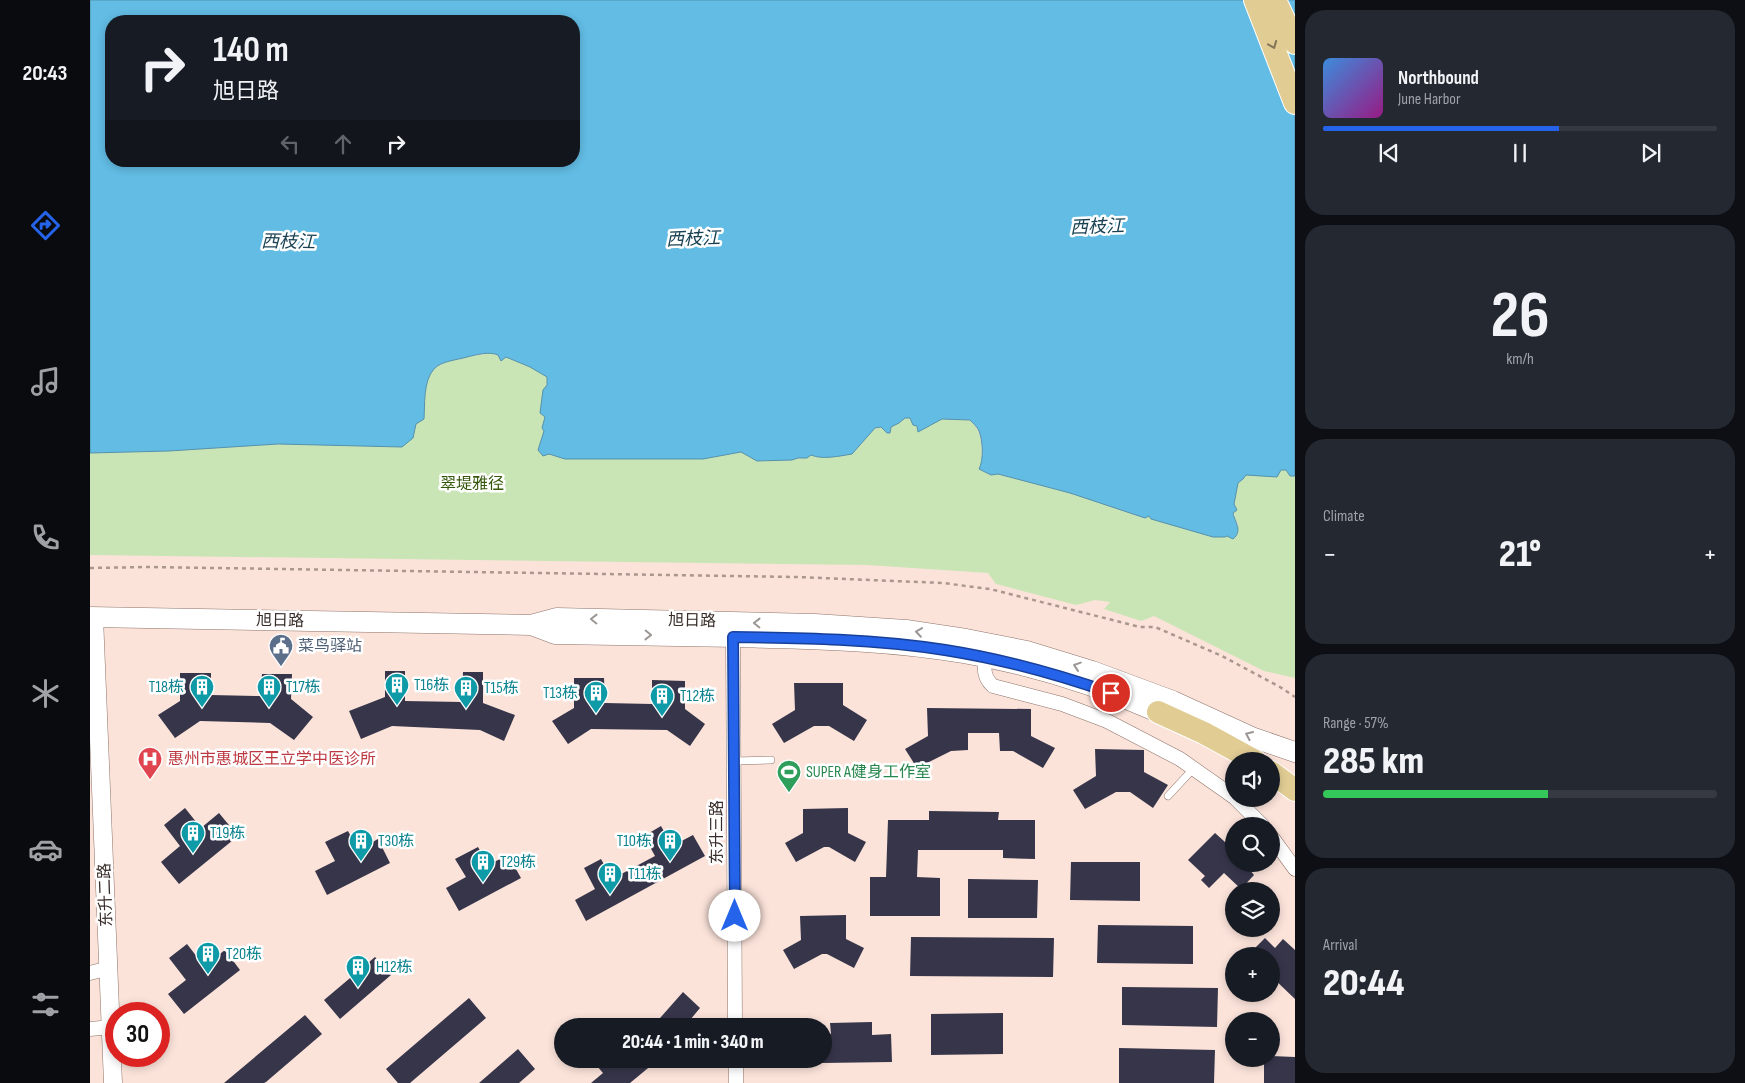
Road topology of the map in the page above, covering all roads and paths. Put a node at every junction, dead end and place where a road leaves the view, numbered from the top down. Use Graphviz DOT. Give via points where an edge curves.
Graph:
graph roads {
  1 [pos="1255,0"];
  2 [pos="1276,0"];
  3 [pos="1295,43"];
  4 [pos="1295,103"];
  5 [pos="90,568"];
  6 [pos="92,617"];
  7 [pos="531,625"];
  8 [pos="733,637"];
  9 [pos="986,658"];
  10 [pos="1295,697"];
  11 [pos="1165,707"];
  12 [pos="1239,752"];
  13 [pos="1295,752"];
  14 [pos="771,760"];
  15 [pos="734,761"];
  16 [pos="1194,768"];
  17 [pos="1280,779"];
  18 [pos="1295,790"];
  19 [pos="1225,791"];
  20 [pos="1168,796"];
  21 [pos="1244,807"];
  22 [pos="1255,817"];
  23 [pos="1280,848"];
  24 [pos="1295,869"];
  25 [pos="108,968"];
  26 [pos="90,973"];
  27 [pos="110,1002"];
  28 [pos="736,1018"];
  29 [pos="105,1028"];
  30 [pos="90,1029"];
  31 [pos="112,1067"];
  32 [pos="736,1068"];
  33 [pos="113,1083"];
  34 [pos="736,1083"];
  1 -- 4 [label="main road, one-way"];
  2 -- 3 [label="main road"];
  5 -- 10 [label="path" via="798,577 990,589 1140,627 1155,627 1222,656"];
  6 -- 7 [label="main road, 旭日路"];
  6 -- 25 [label="street, 东升二路"];
  7 -- 8 [label="main road, 旭日路, one-way" via="555,634"];
  11 -- 7 [label="main road, 旭日路, one-way" via="1092,671 1043,656 906,630 815,624 557,618"];
  8 -- 9 [label="main road, 旭日路" via="885,643"];
  8 -- 15 [label="street, 东升三路"];
  9 -- 11 [label="main road, 旭日路"];
  9 -- 16 [label="street" via="985,675 993,686 1088,713"];
  11 -- 12 [label="main road"];
  13 -- 11 [label="main road, one-way"];
  14 -- 15 [label="lane"];
  15 -- 28 [label="street, 东升三路"];
  16 -- 19 [label="street"];
  16 -- 20 [label="lane"];
  17 -- 18 [label="main road"];
  21 -- 22 [label="street"];
  23 -- 24 [label="street"];
  25 -- 26 [label="street"];
  25 -- 27 [label="street, 东升二路"];
  29 -- 30 [label="street"];
  31 -- 33 [label="street, 东升二路"];
  32 -- 34 [label="street"];
}
